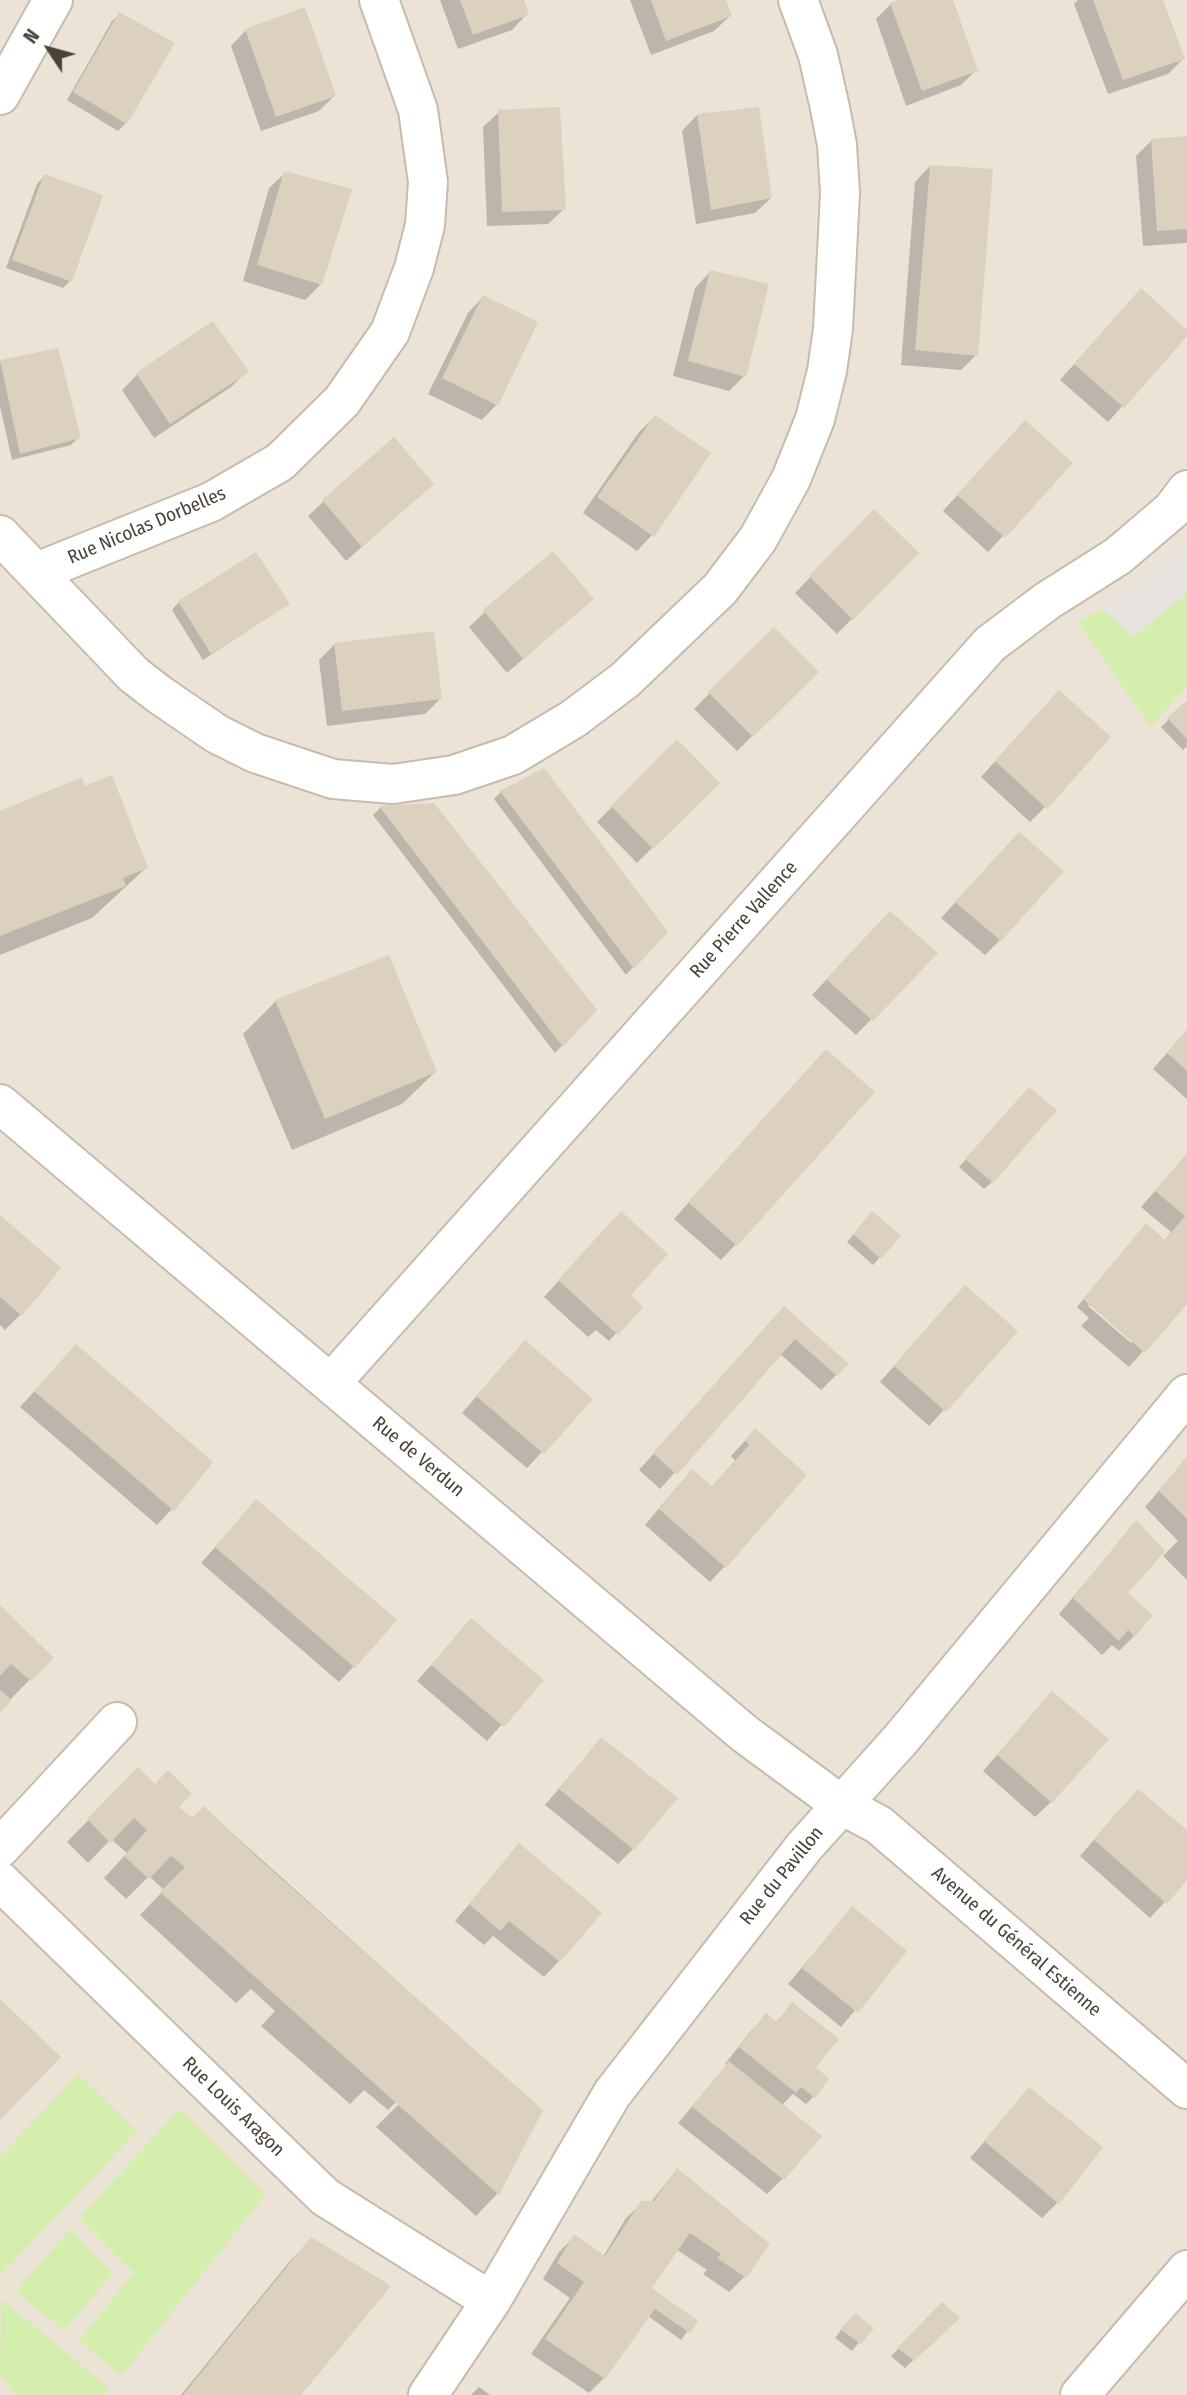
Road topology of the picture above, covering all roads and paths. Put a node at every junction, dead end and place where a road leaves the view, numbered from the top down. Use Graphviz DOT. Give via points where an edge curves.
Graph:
graph roads {
  1 [pos="53,0"];
  2 [pos="379,0"];
  3 [pos="798,0"];
  4 [pos="0,95"];
  5 [pos="1187,491"];
  6 [pos="0,535"];
  7 [pos="37,572"];
  8 [pos="0,1104"];
  9 [pos="331,1383"];
  10 [pos="1187,1394"];
  11 [pos="117,1722"];
  12 [pos="841,1804"];
  13 [pos="0,1848"];
  14 [pos="0,1881"];
  15 [pos="1187,2088"];
  16 [pos="1187,2270"];
  17 [pos="491,2301"];
  18 [pos="428,2395"];
  19 [pos="1080,2395"];
  1 -- 4 [label="street"];
  2 -- 7 [label="street, Rue Nicolas Dorbelles" via="418,110 428,182 420,247 390,332 342,401 280,461 211,502"];
  3 -- 7 [label="street" via="818,55 830,108 840,193 833,328 815,419 791,480 758,539 720,589 625,680 513,755 454,775 393,784 333,779 255,753 217,734 160,695 134,675"];
  5 -- 9 [label="street, Rue Pierre Vallence" via="1172,510 1118,556 990,644"];
  6 -- 7 [label="street"];
  8 -- 9 [label="street, Rue de Verdun"];
  9 -- 12 [label="street, Rue de Verdun" via="745,1734"];
  10 -- 12 [label="street, Rue du Pavillon" via="901,1739"];
  11 -- 13 [label="street"];
  12 -- 15 [label="street, Avenue du Général Estienne" via="879,1825"];
  12 -- 17 [label="street, Rue du Pavillon" via="772,1885 612,2094"];
  14 -- 17 [label="street, Rue Louis Aragon" via="325,2197"];
  16 -- 19 [label="street"];
  17 -- 18 [label="street, Rue du Pavillon"];
}
